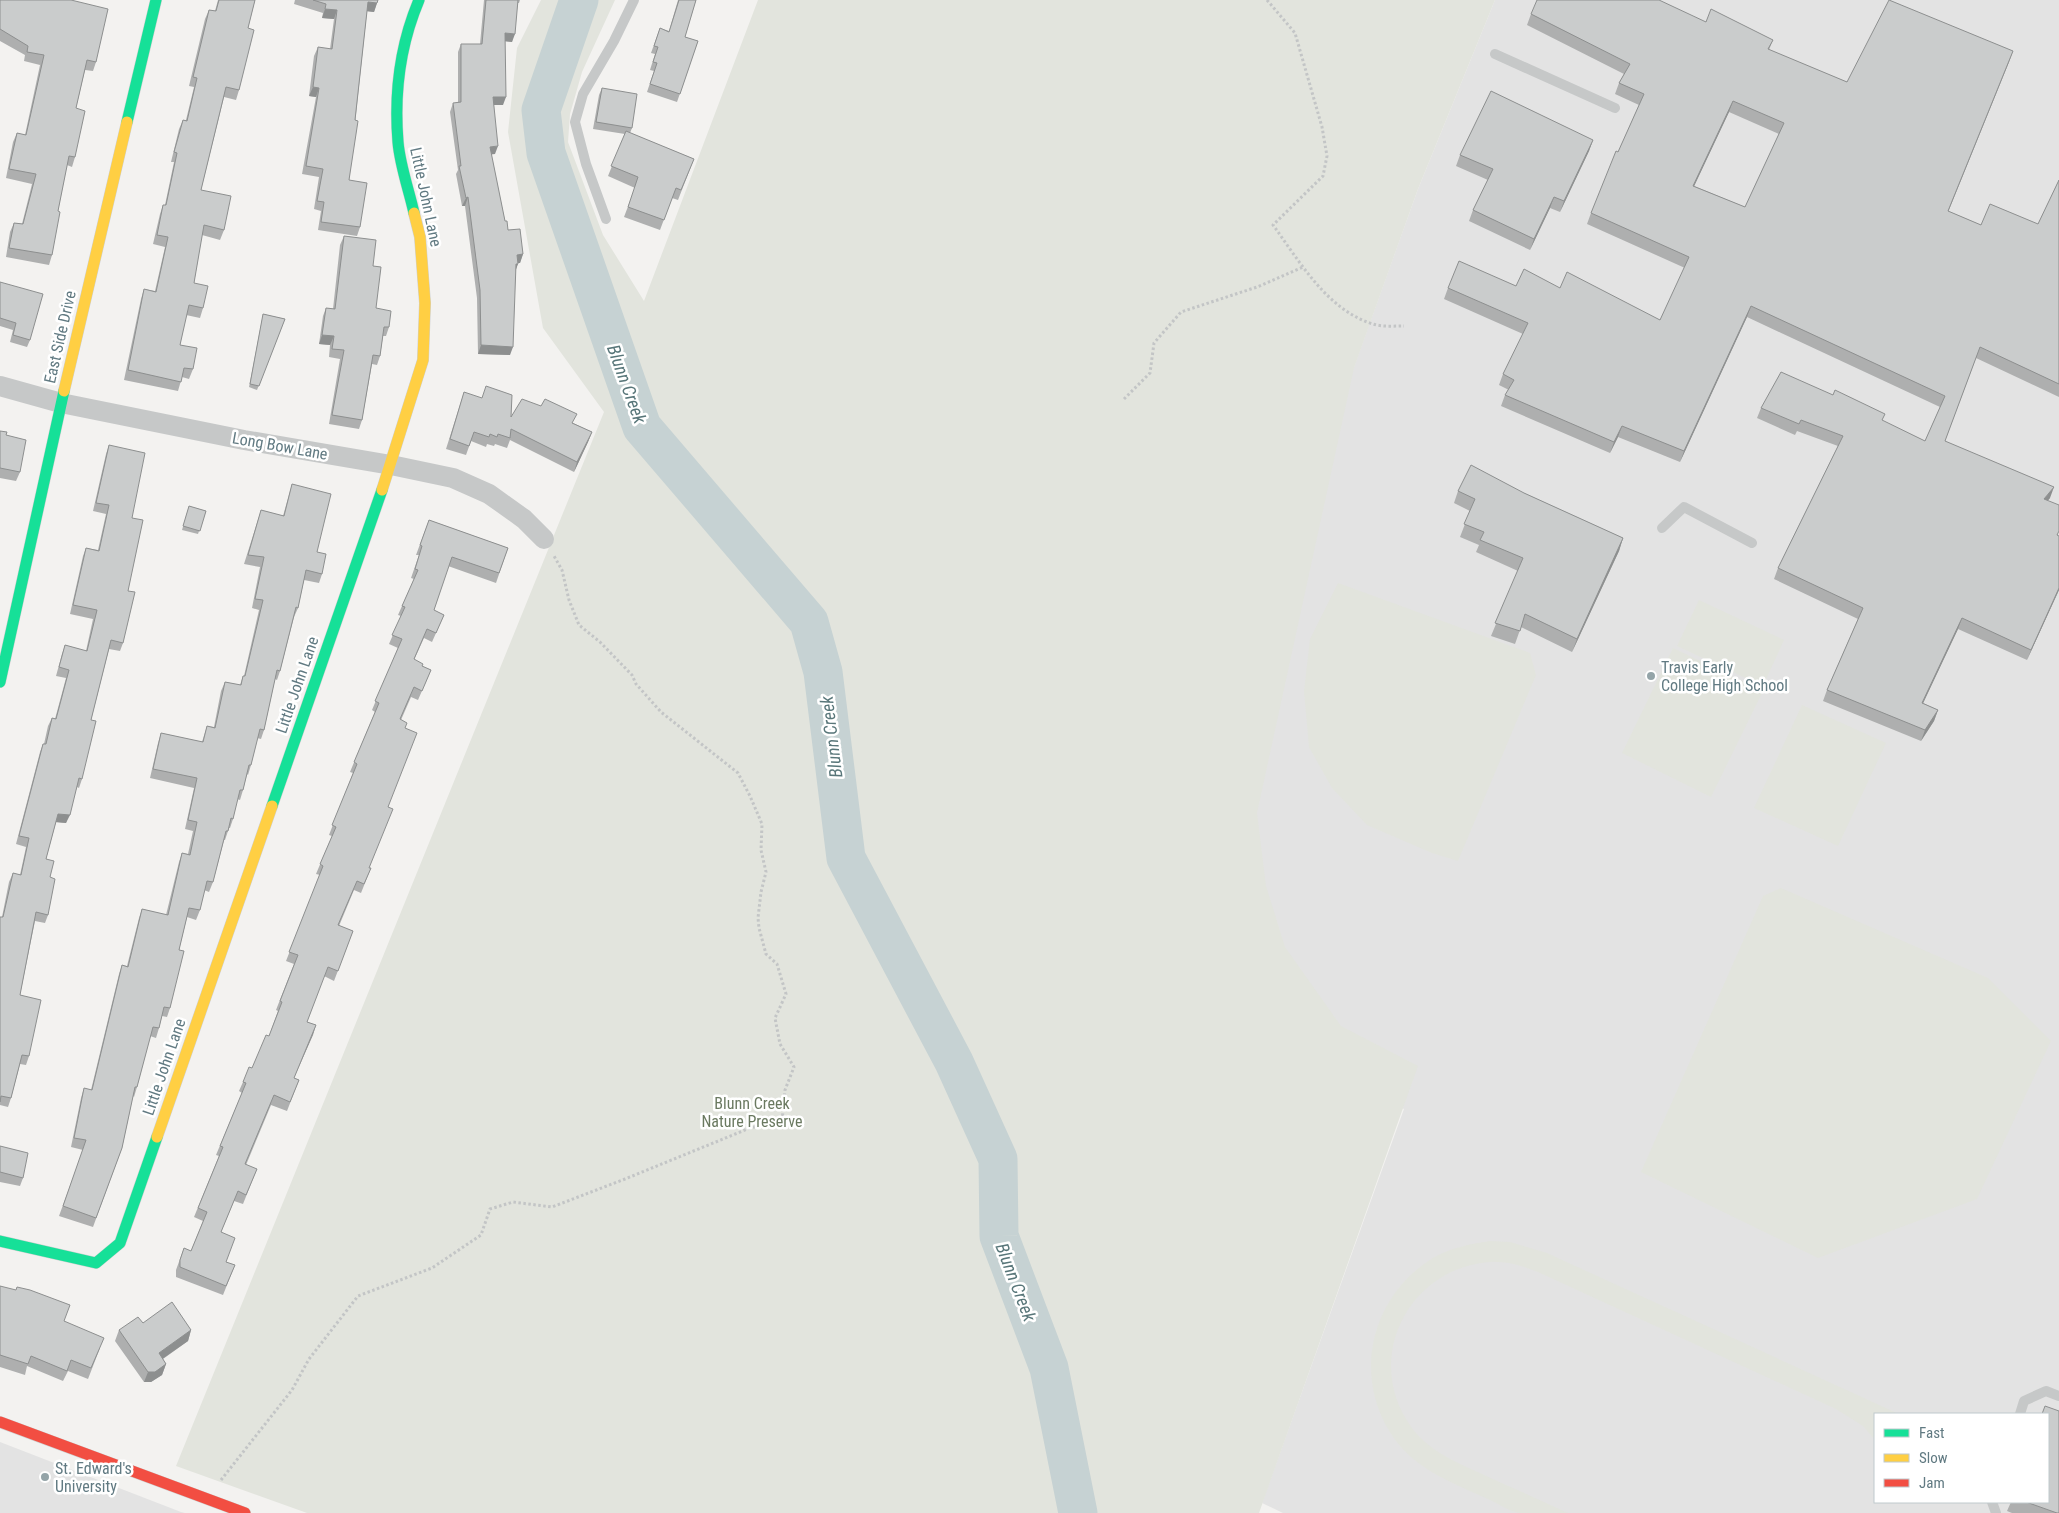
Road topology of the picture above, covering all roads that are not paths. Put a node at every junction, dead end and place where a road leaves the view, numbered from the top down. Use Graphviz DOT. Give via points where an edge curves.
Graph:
graph roads {
  1 [pos="156,0"];
  2 [pos="419,0"];
  3 [pos="634,0"];
  4 [pos="1495,54"];
  5 [pos="1615,108"];
  6 [pos="606,219"];
  7 [pos="0,386"];
  8 [pos="61,403"];
  9 [pos="391,465"];
  10 [pos="1662,528"];
  11 [pos="544,538"];
  12 [pos="1752,543"];
  13 [pos="0,682"];
  14 [pos="0,1241"];
  15 [pos="2059,1396"];
  16 [pos="2020,1413"];
  17 [pos="0,1422"];
  18 [pos="245,1513"];
  1 -- 8 [label="street, East Side Drive"];
  2 -- 9 [label="street, Little John Lane" via="408,26 397,85 398,144 420,237 425,303 422,360"];
  3 -- 6 [label="lane" via="583,94 575,122"];
  4 -- 5 [label="lane"];
  7 -- 8 [label="street, Long Bow Lane"];
  8 -- 9 [label="street, Long Bow Lane" via="244,440"];
  8 -- 13 [label="street, East Side Drive"];
  9 -- 11 [label="street, Long Bow Lane" via="453,478 490,494"];
  9 -- 14 [label="street, Little John Lane" via="120,1243 96,1263"];
  10 -- 12 [label="lane" via="1684,507"];
  15 -- 16 [label="lane" via="2046,1391 2024,1400"];
  17 -- 18 [label="street"];
}
